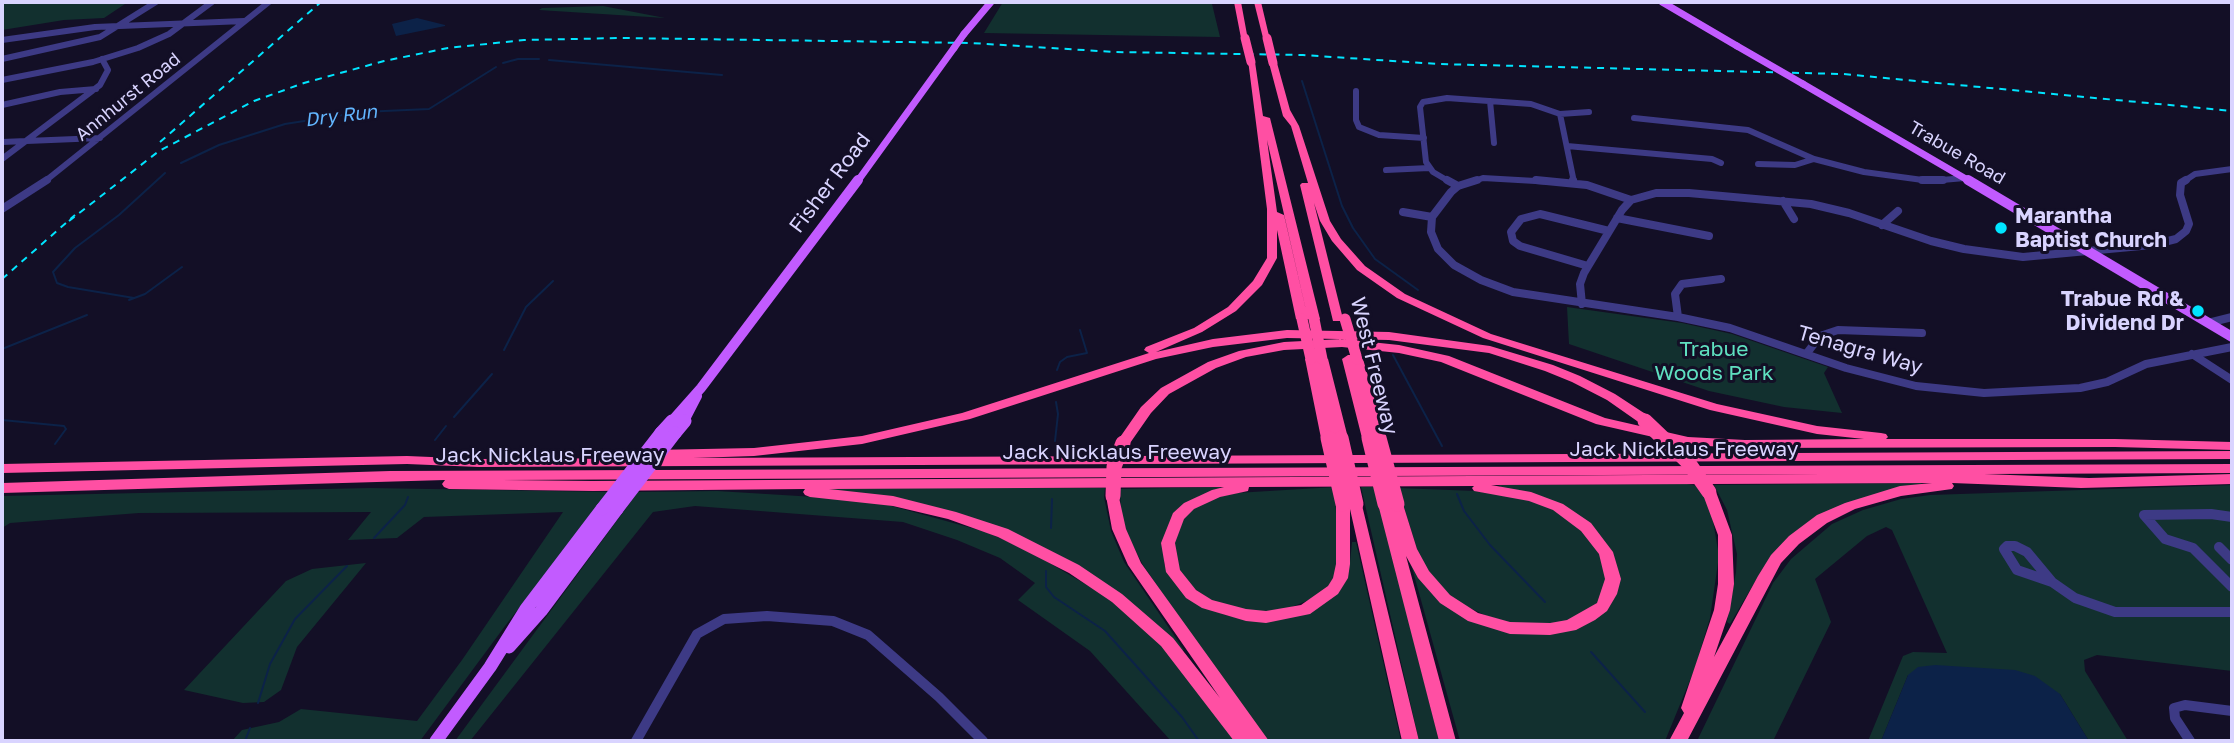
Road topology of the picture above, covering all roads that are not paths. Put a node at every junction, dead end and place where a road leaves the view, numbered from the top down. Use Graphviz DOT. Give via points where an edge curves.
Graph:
graph roads {
  1 [pos="156,2"];
  2 [pos="212,2"];
  3 [pos="269,2"];
  4 [pos="991,2"];
  5 [pos="1237,2"];
  6 [pos="1257,2"];
  7 [pos="1662,2"];
  8 [pos="245,21"];
  9 [pos="183,23"];
  10 [pos="121,26"];
  11 [pos="2,40"];
  12 [pos="102,59"];
  13 [pos="2,60"];
  14 [pos="1251,62"];
  15 [pos="1273,62"];
  16 [pos="2,80"];
  17 [pos="96,89"];
  18 [pos="1356,91"];
  19 [pos="1490,101"];
  20 [pos="2,105"];
  21 [pos="1286,111"];
  22 [pos="1589,112"];
  23 [pos="1560,114"];
  24 [pos="1634,118"];
  25 [pos="100,138"];
  26 [pos="1424,138"];
  27 [pos="26,141"];
  28 [pos="2,142"];
  29 [pos="1494,143"];
  30 [pos="1567,146"];
  31 [pos="1265,153"];
  32 [pos="2,159"];
  33 [pos="1814,159"];
  34 [pos="1721,163"];
  35 [pos="1758,164"];
  36 [pos="1429,168"];
  37 [pos="2232,169"];
  38 [pos="1387,170"];
  39 [pos="1965,178"];
  40 [pos="1574,183"];
  41 [pos="1458,186"];
  42 [pos="1631,200"];
  43 [pos="1783,201"];
  44 [pos="2,209"];
  45 [pos="1898,211"];
  46 [pos="1403,212"];
  47 [pos="1432,217"];
  48 [pos="1617,218"];
  49 [pos="1794,219"];
  50 [pos="1882,225"];
  51 [pos="1609,231"];
  52 [pos="1709,236"];
  53 [pos="2094,253"];
  54 [pos="1588,267"];
  55 [pos="1721,279"];
  56 [pos="1581,304"];
  57 [pos="1678,317"];
  58 [pos="2232,317"];
  59 [pos="1308,319"];
  60 [pos="2208,323"];
  61 [pos="1923,333"];
  62 [pos="2232,337"];
  63 [pos="2232,347"];
  64 [pos="1807,353"];
  65 [pos="2192,354"];
  66 [pos="2232,380"];
  67 [pos="701,387"];
  68 [pos="965,415"];
  69 [pos="1954,444"];
  70 [pos="2232,446"];
  71 [pos="2232,455"];
  72 [pos="407,460"];
  73 [pos="2232,468"];
  74 [pos="2,469"];
  75 [pos="2232,479"];
  76 [pos="281,480"];
  77 [pos="1427,481"];
  78 [pos="1315,482"];
  79 [pos="2086,482"];
  80 [pos="719,485"];
  81 [pos="2,488"];
  82 [pos="1709,492"];
  83 [pos="1349,504"];
  84 [pos="1391,504"];
  85 [pos="2232,517"];
  86 [pos="2219,547"];
  87 [pos="2232,560"];
  88 [pos="2052,582"];
  89 [pos="2232,587"];
  90 [pos="2232,612"];
  91 [pos="490,667"];
  92 [pos="2232,711"];
  93 [pos="436,741"];
  94 [pos="636,741"];
  95 [pos="983,741"];
  96 [pos="1244,741"];
  97 [pos="1260,741"];
  98 [pos="1411,741"];
  99 [pos="1448,741"];
  100 [pos="1678,741"];
  101 [pos="2190,741"];
  1 -- 10 [label="street"];
  2 -- 9 [label="street"];
  3 -- 8 [label="street, Annhurst Road"];
  4 -- 67 [label="main road, Fisher Road, bridge"];
  5 -- 14 [label="highway, bridge"];
  6 -- 15 [label="highway, West Freeway, bridge"];
  7 -- 39 [label="main road, Trabue Road, bridge"];
  8 -- 9 [label="street"];
  8 -- 25 [label="street, Annhurst Road"];
  9 -- 10 [label="street"];
  9 -- 12 [label="street" via="145,45"];
  10 -- 11 [label="street"];
  10 -- 13 [label="street" via="75,45"];
  12 -- 16 [label="street"];
  12 -- 17 [label="street" via="108,74"];
  14 -- 31 [label="highway"];
  14 -- 59 [label="highway"];
  15 -- 21 [label="highway, West Freeway"];
  17 -- 20 [label="street"];
  17 -- 27 [label="street"];
  18 -- 26 [label="street" via="1359,127 1379,135"];
  19 -- 23 [label="street" via="1543,106"];
  19 -- 26 [label="street" via="1440,98 1423,102 1419,107"];
  19 -- 29 [label="street"];
  21 -- 69 [label="highway" via="1325,221 1337,241 1361,268 1432,312 1515,345 1750,417 1829,431"];
  21 -- 84 [label="highway, West Freeway, bridge"];
  22 -- 23 [label="street"];
  23 -- 30 [label="street"];
  24 -- 33 [label="street" via="1748,130"];
  25 -- 27 [label="street"];
  25 -- 44 [label="street, Annhurst Road"];
  26 -- 36 [label="street"];
  27 -- 28 [label="street"];
  27 -- 32 [label="street"];
  30 -- 34 [label="street"];
  30 -- 40 [label="street"];
  31 -- 59 [label="highway"];
  31 -- 68 [label="highway" via="1274,231 1272,258 1258,283 1232,309 1161,346"];
  33 -- 35 [label="street" via="1795,165"];
  33 -- 39 [label="street" via="1844,169 1906,178"];
  36 -- 38 [label="street"];
  36 -- 41 [label="street"];
  37 -- 53 [label="street" via="2195,174 2182,183 2180,195 2189,224 2180,237"];
  39 -- 53 [label="main road, Trabue Road"];
  40 -- 41 [label="street" via="1492,177"];
  40 -- 42 [label="street"];
  41 -- 47 [label="street"];
  42 -- 43 [label="street" via="1673,192"];
  42 -- 48 [label="street"];
  43 -- 49 [label="street"];
  43 -- 50 [label="street" via="1841,211"];
  45 -- 50 [label="street"];
  46 -- 47 [label="street"];
  47 -- 56 [label="street, Tenagra Way" via="1431,232 1438,249 1467,273 1513,292"];
  48 -- 51 [label="street"];
  48 -- 52 [label="street"];
  50 -- 53 [label="street" via="1987,253 2035,257"];
  51 -- 54 [label="street"];
  51 -- 54 [label="street" via="1540,214 1521,219 1515,227 1511,236 1520,246"];
  53 -- 60 [label="main road, Trabue Road"];
  54 -- 56 [label="street" via="1580,284"];
  55 -- 57 [label="street" via="1682,284 1675,294"];
  56 -- 57 [label="street, Tenagra Way"];
  57 -- 64 [label="street, Tenagra Way"];
  58 -- 60 [label="street"];
  59 -- 83 [label="highway, bridge"];
  60 -- 62 [label="main road, Trabue Road"];
  61 -- 64 [label="street" via="1838,330 1819,336"];
  63 -- 65 [label="street, Tenagra Way"];
  64 -- 65 [label="street, Tenagra Way" via="1892,381 1984,393 2107,382 2146,364"];
  65 -- 66 [label="street"];
  67 -- 91 [label="main road, Fisher Road, bridge" via="526,609"];
  67 -- 91 [label="main road, Fisher Road, bridge" via="690,414 541,611"];
  68 -- 72 [label="highway" via="863,440 754,452"];
  68 -- 82 [label="highway, bridge" via="1183,349 1248,338 1329,333 1420,339 1521,358 1611,397 1642,418 1688,462"];
  69 -- 70 [label="highway"];
  69 -- 97 [label="highway, bridge" via="1745,444 1669,438 1588,416 1445,359 1399,349 1342,343 1274,348 1212,365 1180,381 1136,422 1114,467 1113,496 1119,529 1135,565"];
  71 -- 72 [label="highway, Jack Nicklaus Freeway"];
  72 -- 74 [label="highway, Jack Nicklaus Freeway"];
  73 -- 76 [label="highway, Jack Nicklaus Freeway"];
  75 -- 79 [label="highway"];
  76 -- 80 [label="highway"];
  76 -- 81 [label="highway, Jack Nicklaus Freeway"];
  77 -- 78 [label="highway"];
  77 -- 79 [label="highway" via="1979,478"];
  77 -- 84 [label="highway" via="1522,494 1573,516 1597,539 1611,566 1613,579 1602,607 1570,626 1550,629 1510,628 1473,617 1445,599 1423,574"];
  78 -- 80 [label="highway"];
  78 -- 83 [label="highway" via="1240,488 1189,506 1178,517 1168,543 1168,558 1180,583 1207,604 1225,611 1266,617 1305,610 1321,601 1340,578"];
  79 -- 100 [label="highway" via="1900,491 1822,519 1776,559"];
  80 -- 96 [label="highway" via="917,506 976,523 1050,555 1098,584 1167,642"];
  82 -- 100 [label="highway" via="1725,535 1726,584 1722,610"];
  83 -- 98 [label="highway"];
  84 -- 99 [label="highway, West Freeway"];
  85 -- 89 [label="street" via="2144,515 2165,539 2193,548"];
  86 -- 87 [label="street"];
  88 -- 90 [label="street" via="2075,598 2115,612"];
  91 -- 93 [label="main road, Fisher Road"];
  92 -- 101 [label="street" via="2185,705 2174,708"];
  94 -- 95 [label="street" via="689,645 709,625 724,619 767,616 834,621 868,635"];
}
